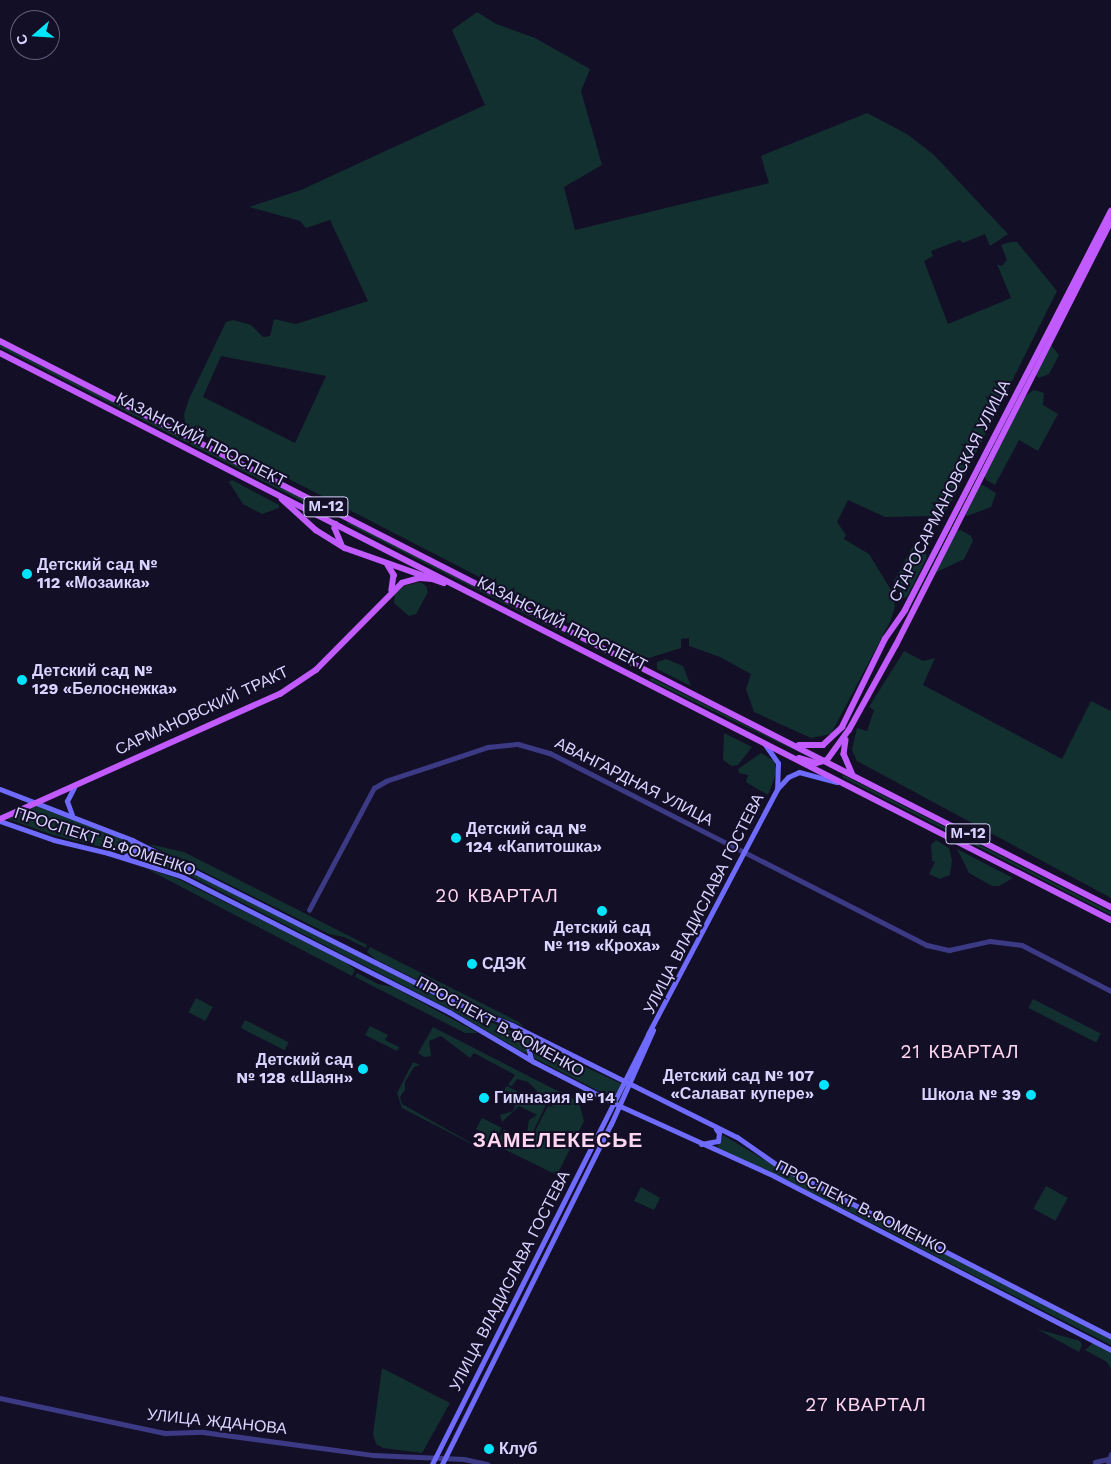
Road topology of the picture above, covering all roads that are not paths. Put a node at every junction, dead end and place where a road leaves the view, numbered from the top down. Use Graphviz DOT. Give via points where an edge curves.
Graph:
graph roads {
  1 [pos="1111,211"];
  2 [pos="1111,221"];
  3 [pos="0,340"];
  4 [pos="0,353"];
  5 [pos="276,494"];
  6 [pos="336,524"];
  7 [pos="361,525"];
  8 [pos="345,548"];
  9 [pos="379,560"];
  10 [pos="433,579"];
  11 [pos="465,590"];
  12 [pos="391,592"];
  13 [pos="885,640"];
  14 [pos="896,646"];
  15 [pos="849,730"];
  16 [pos="787,741"];
  17 [pos="764,743"];
  18 [pos="794,758"];
  19 [pos="825,761"];
  20 [pos="853,775"];
  21 [pos="842,783"];
  22 [pos="75,785"];
  23 [pos="0,789"];
  24 [pos="777,789"];
  25 [pos="37,801"];
  26 [pos="72,816"];
  27 [pos="0,820"];
  28 [pos="132,840"];
  29 [pos="744,853"];
  30 [pos="123,857"];
  31 [pos="1111,907"];
  32 [pos="309,910"];
  33 [pos="1111,920"];
  34 [pos="1111,991"];
  35 [pos="653,1029"];
  36 [pos="544,1042"];
  37 [pos="534,1062"];
  38 [pos="624,1082"];
  39 [pos="630,1085"];
  40 [pos="613,1103"];
  41 [pos="620,1106"];
  42 [pos="713,1126"];
  43 [pos="698,1144"];
  44 [pos="1111,1337"];
  45 [pos="1111,1350"];
  46 [pos="0,1398"];
  47 [pos="1109,1459"];
  48 [pos="433,1461"];
  49 [pos="443,1461"];
  50 [pos="1095,1462"];
  51 [pos="487,1464"];
  1 -- 13 [label="main road, СТАРОСАРМАНОВСКАЯ УЛИЦА" via="905,610"];
  2 -- 14 [label="main road, СТАРОСАРМАНОВСКАЯ УЛИЦА"];
  3 -- 7 [label="main road, КАЗАНСКИЙ ПРОСПЕКТ / М-12"];
  4 -- 5 [label="main road, КАЗАНСКИЙ ПРОСПЕКТ / М-12"];
  5 -- 6 [label="main road, КАЗАНСКИЙ ПРОСПЕКТ / М-12"];
  5 -- 8 [label="main road" via="316,530"];
  6 -- 7 [label="main road" via="343,520"];
  6 -- 8 [label="main road" via="338,540"];
  6 -- 11 [label="main road, КАЗАНСКИЙ ПРОСПЕКТ / М-12"];
  7 -- 16 [label="main road, КАЗАНСКИЙ ПРОСПЕКТ / М-12"];
  8 -- 9 [label="main road"];
  9 -- 10 [label="main road"];
  9 -- 12 [label="main road" via="392,569"];
  10 -- 11 [label="main road"];
  10 -- 12 [label="main road, САРМАНОВСКИЙ ТРАКТ" via="412,579"];
  11 -- 17 [label="main road, КАЗАНСКИЙ ПРОСПЕКТ / М-12"];
  12 -- 22 [label="main road, САРМАНОВСКИЙ ТРАКТ" via="328,659 298,684"];
  13 -- 14 [label="main road" via="888,647"];
  13 -- 16 [label="main road, СТАРОСАРМАНОВСКАЯ УЛИЦА" via="865,685 836,735 815,747"];
  14 -- 15 [label="main road, СТАРОСАРМАНОВСКАЯ УЛИЦА"];
  15 -- 19 [label="main road"];
  15 -- 20 [label="main road" via="844,754"];
  16 -- 19 [label="main road, КАЗАНСКИЙ ПРОСПЕКТ / М-12"];
  17 -- 18 [label="main road, КАЗАНСКИЙ ПРОСПЕКТ / М-12"];
  17 -- 24 [label="main road, УЛИЦА ВЛАДИСЛАВА ГОСТЕВА" via="778,763"];
  18 -- 19 [label="main road" via="816,763"];
  18 -- 21 [label="main road, КАЗАНСКИЙ ПРОСПЕКТ / М-12"];
  19 -- 20 [label="main road, КАЗАНСКИЙ ПРОСПЕКТ / М-12"];
  20 -- 31 [label="main road, КАЗАНСКИЙ ПРОСПЕКТ / М-12"];
  21 -- 24 [label="main road, УЛИЦА ВЛАДИСЛАВА ГОСТЕВА" via="800,772 788,777"];
  21 -- 33 [label="main road, КАЗАНСКИЙ ПРОСПЕКТ / М-12"];
  22 -- 25 [label="main road, САРМАНОВСКИЙ ТРАКТ"];
  22 -- 26 [label="main road" via="67,801"];
  23 -- 25 [label="main road, ПРОСПЕКТ В.ФОМЕНКО"];
  24 -- 29 [label="main road, УЛИЦА ВЛАДИСЛАВА ГОСТЕВА"];
  25 -- 26 [label="main road, ПРОСПЕКТ В.ФОМЕНКО"];
  25 -- 27 [label="main road, САРМАНОВСКИЙ ТРАКТ"];
  26 -- 28 [label="main road, ПРОСПЕКТ В.ФОМЕНКО"];
  27 -- 30 [label="main road, ПРОСПЕКТ В.ФОМЕНКО" via="54,840"];
  28 -- 30 [label="main road" via="136,848 134,854"];
  28 -- 36 [label="main road, ПРОСПЕКТ В.ФОМЕНКО" via="454,1002"];
  29 -- 32 [label="street, АВАНГАРДНАЯ УЛИЦА" via="550,753 523,744 498,745 386,781 374,788"];
  29 -- 34 [label="street, АВАНГАРДНАЯ УЛИЦА" via="927,945 953,950 990,941 1022,945"];
  29 -- 35 [label="main road, УЛИЦА ВЛАДИСЛАВА ГОСТЕВА"];
  30 -- 37 [label="main road, ПРОСПЕКТ В.ФОМЕНКО" via="181,876 449,1012"];
  35 -- 38 [label="main road, УЛИЦА ВЛАДИСЛАВА ГОСТЕВА"];
  35 -- 39 [label="main road, УЛИЦА ВЛАДИСЛАВА ГОСТЕВА"];
  36 -- 37 [label="main road" via="534,1042 528,1047 528,1054"];
  36 -- 38 [label="main road, ПРОСПЕКТ В.ФОМЕНКО"];
  37 -- 40 [label="main road, ПРОСПЕКТ В.ФОМЕНКО"];
  38 -- 39 [label="main road, ПРОСПЕКТ В.ФОМЕНКО"];
  38 -- 40 [label="main road, УЛИЦА ВЛАДИСЛАВА ГОСТЕВА"];
  39 -- 41 [label="main road, УЛИЦА ВЛАДИСЛАВА ГОСТЕВА"];
  39 -- 42 [label="main road, ПРОСПЕКТ В.ФОМЕНКО"];
  40 -- 41 [label="main road, ПРОСПЕКТ В.ФОМЕНКО"];
  40 -- 48 [label="main road, УЛИЦА ВЛАДИСЛАВА ГОСТЕВА"];
  41 -- 43 [label="main road, ПРОСПЕКТ В.ФОМЕНКО"];
  41 -- 49 [label="main road, УЛИЦА ВЛАДИСЛАВА ГОСТЕВА"];
  42 -- 43 [label="main road" via="720,1133 718,1141"];
  42 -- 44 [label="main road, ПРОСПЕКТ В.ФОМЕНКО" via="737,1137 777,1165"];
  43 -- 45 [label="main road, ПРОСПЕКТ В.ФОМЕНКО" via="774,1176"];
  46 -- 48 [label="street, УЛИЦА ЖДАНОВА" via="165,1433 203,1432"];
  47 -- 50 [label="street"];
  48 -- 49 [label="street, УЛИЦА ЖДАНОВА"];
  49 -- 51 [label="street, УЛИЦА ЖДАНОВА"];
}
